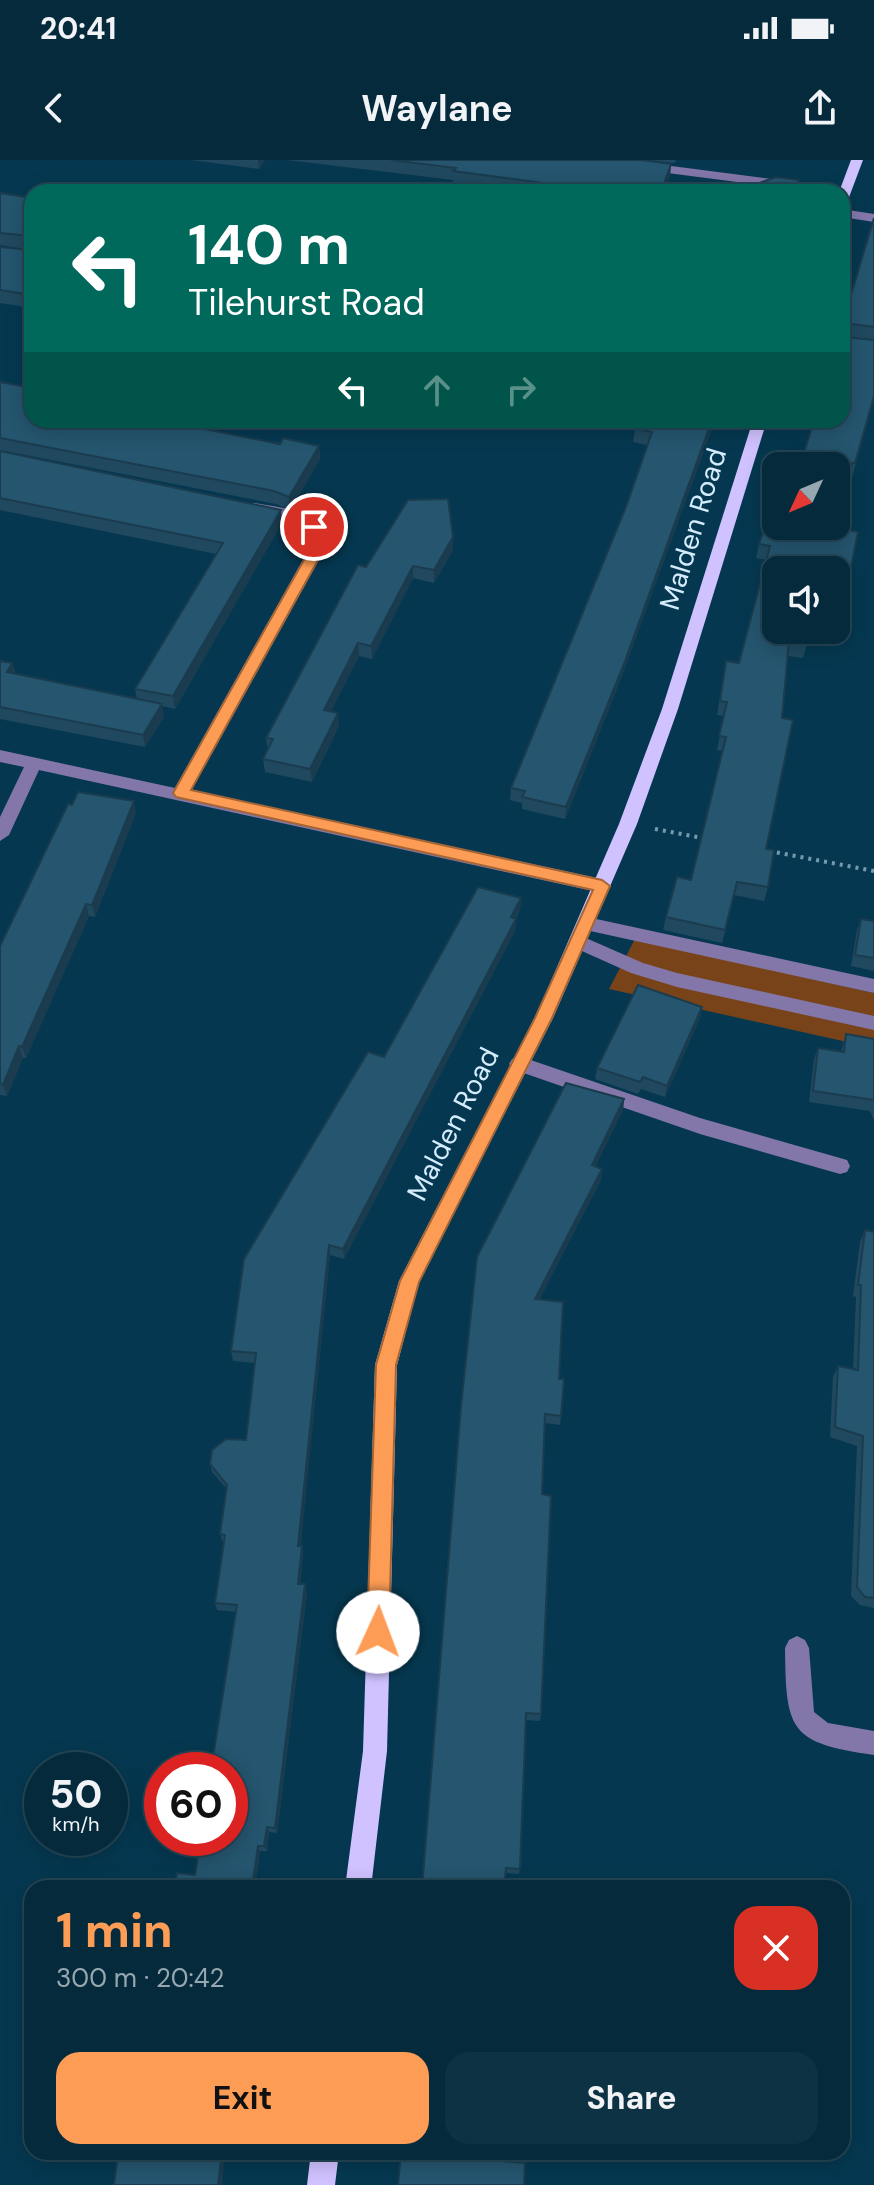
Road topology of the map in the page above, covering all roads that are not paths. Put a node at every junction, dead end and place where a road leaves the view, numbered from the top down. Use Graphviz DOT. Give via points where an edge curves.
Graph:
graph roads {
  1 [pos="598,160"];
  2 [pos="857,160"];
  3 [pos="770,184"];
  4 [pos="846,184"];
  5 [pos="850,214"];
  6 [pos="874,218"];
  7 [pos="758,428"];
  8 [pos="245,505"];
  9 [pos="0,756"];
  10 [pos="34,764"];
  11 [pos="181,793"];
  12 [pos="0,835"];
  13 [pos="602,886"];
  14 [pos="583,933"];
  15 [pos="874,986"];
  16 [pos="874,1023"];
  17 [pos="519,1064"];
  18 [pos="840,1166"];
  19 [pos="797,1648"];
  20 [pos="874,1743"];
  21 [pos="359,1880"];
  22 [pos="324,2160"];
  23 [pos="321,2185"];
  1 -- 3 [label="street"];
  2 -- 4 [label="main road"];
  5 -- 6 [label="street"];
  7 -- 13 [label="main road, Malden Road" via="670,709"];
  8 -- 11 [label="street" via="304,520 318,536 312,558"];
  9 -- 10 [label="street"];
  10 -- 11 [label="street"];
  10 -- 12 [label="street"];
  11 -- 13 [label="street"];
  13 -- 14 [label="main road, Malden Road"];
  14 -- 15 [label="street"];
  14 -- 16 [label="street" via="637,968"];
  14 -- 17 [label="main road, Malden Road"];
  17 -- 18 [label="street" via="700,1126"];
  17 -- 21 [label="main road, Malden Road" via="409,1281 386,1365 375,1751"];
  19 -- 20 [label="street" via="799,1708 807,1724 824,1737"];
  22 -- 23 [label="main road"];
}
